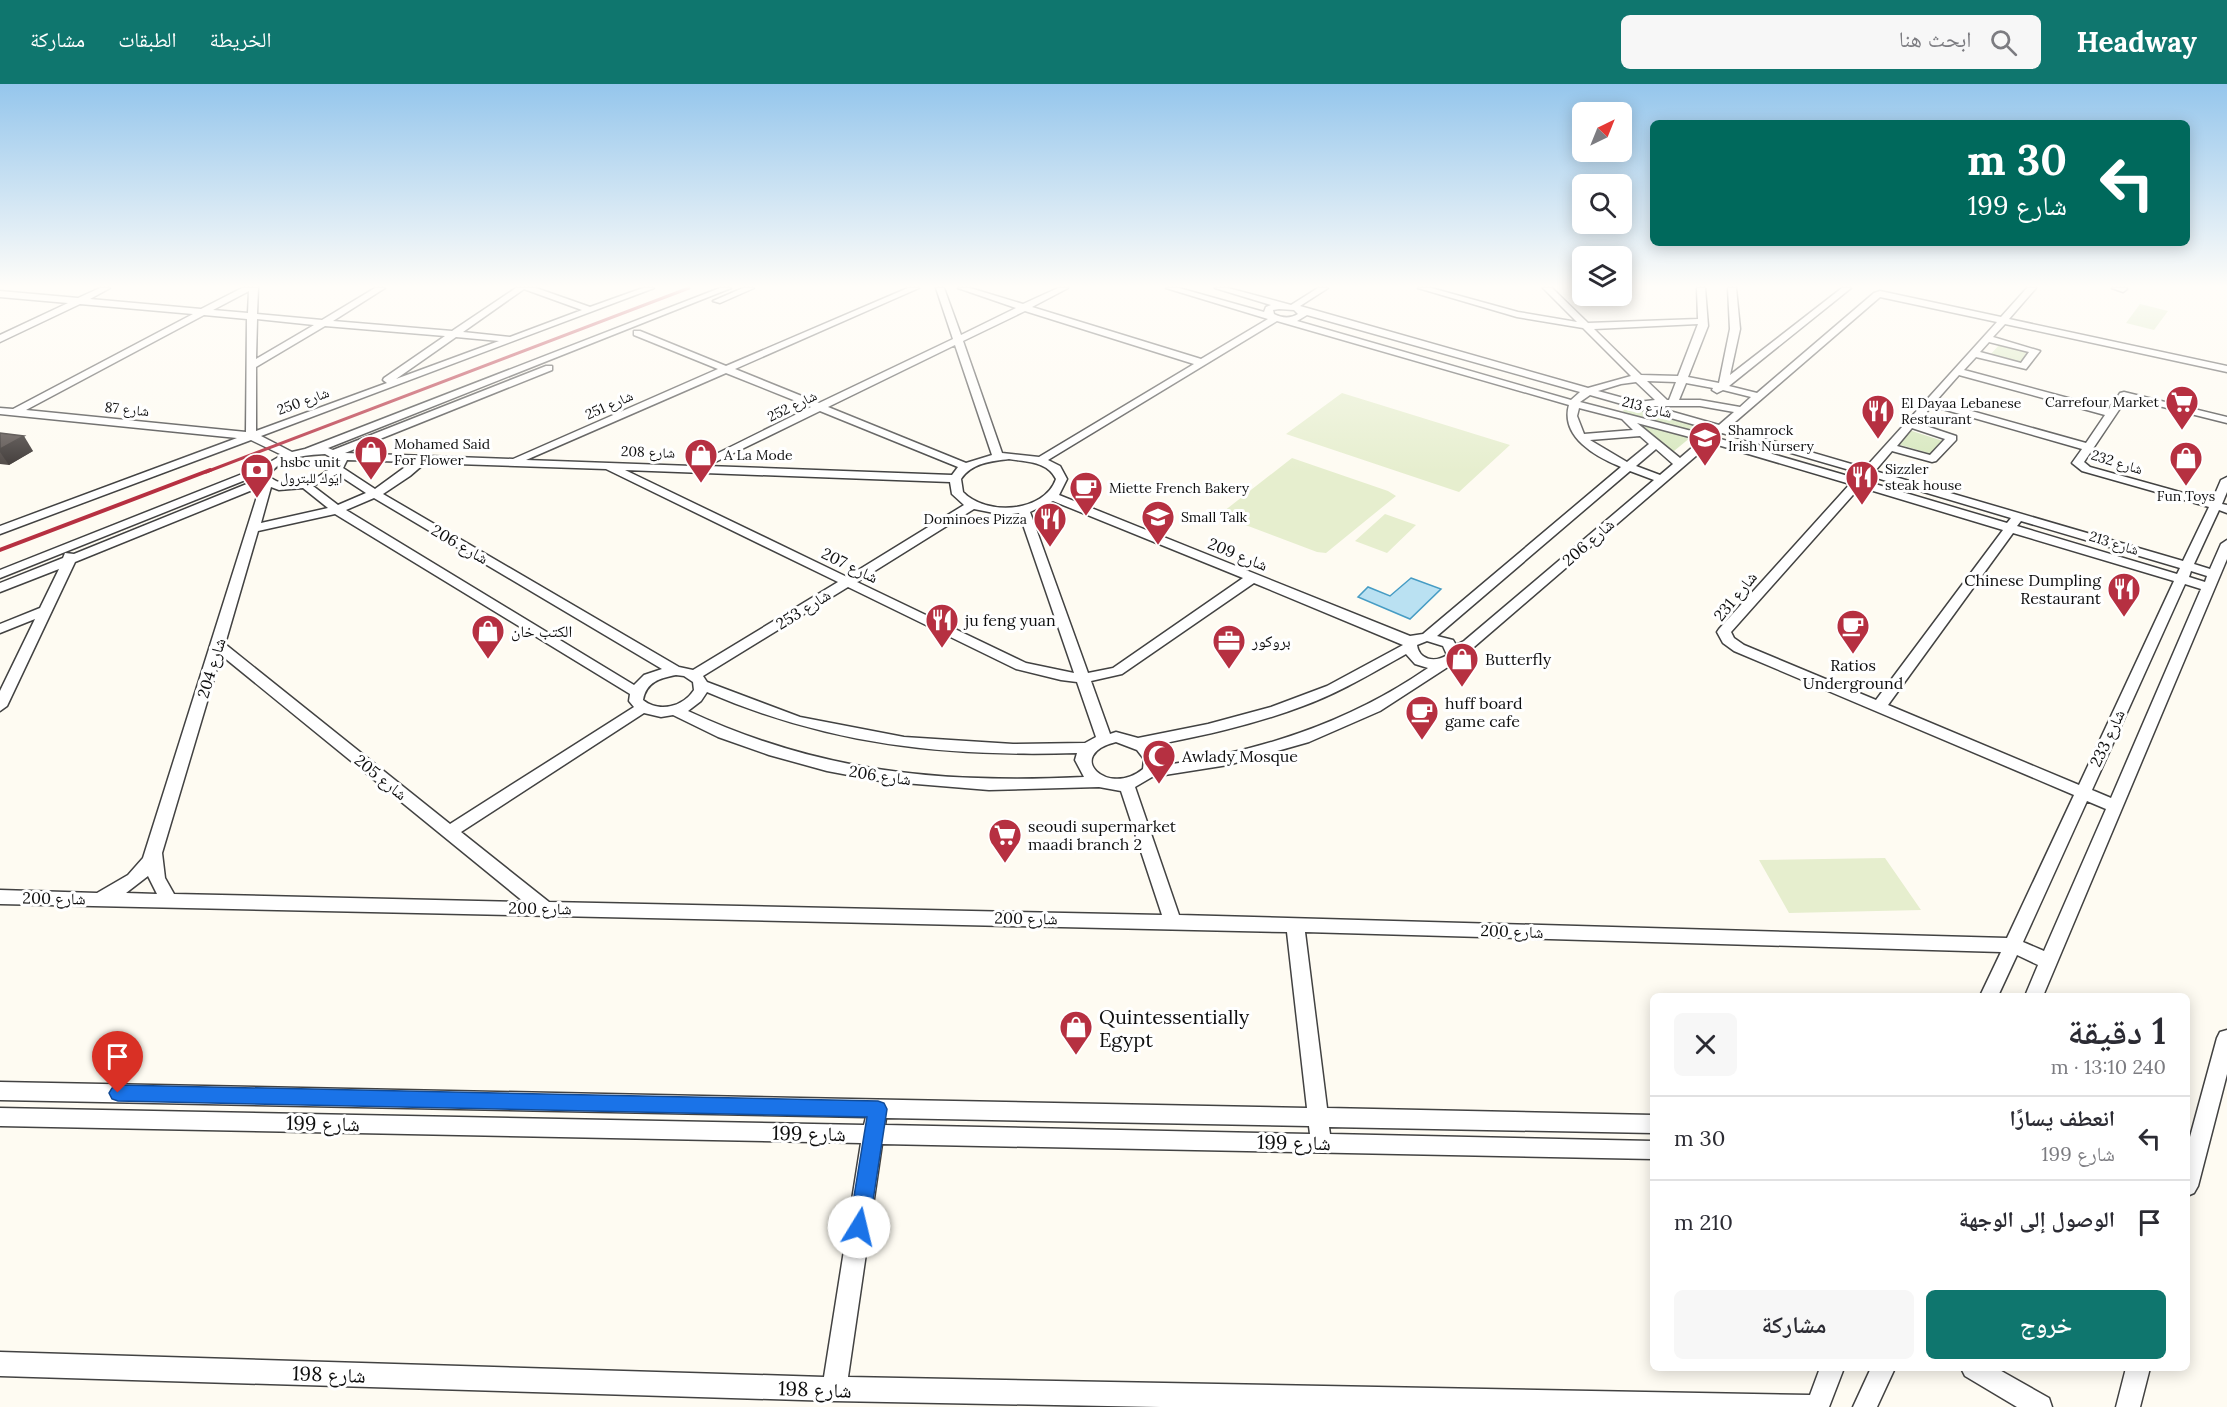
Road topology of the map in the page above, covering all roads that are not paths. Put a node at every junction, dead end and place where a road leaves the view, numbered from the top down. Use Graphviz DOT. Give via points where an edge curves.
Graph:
graph roads {
  1 [pos="132,350"];
  2 [pos="253,350"];
  3 [pos="278,350"];
  4 [pos="431,350"];
  5 [pos="484,350"];
  6 [pos="569,350"];
  7 [pos="596,350"];
  8 [pos="678,350"];
  9 [pos="770,350"];
  10 [pos="938,350"];
  11 [pos="961,350"];
  12 [pos="1160,350"];
  13 [pos="1224,350"];
  14 [pos="1387,350"];
  15 [pos="1442,350"];
  16 [pos="1610,350"];
  17 [pos="1692,350"];
  18 [pos="1731,350"];
  19 [pos="1773,350"];
  20 [pos="1811,350"];
  21 [pos="1975,350"];
  22 [pos="2030,350"];
  23 [pos="2136,350"];
  24 [pos="1972,353"];
  25 [pos="1202,363"];
  26 [pos="253,365"];
  27 [pos="725,369"];
  28 [pos="2227,369"];
  29 [pos="1956,371"];
  30 [pos="1681,378"];
  31 [pos="1640,379"];
  32 [pos="1723,386"];
  33 [pos="1587,391"];
  34 [pos="370,392"];
  35 [pos="1757,396"];
  36 [pos="1668,402"];
  37 [pos="1928,402"];
  38 [pos="1700,403"];
  39 [pos="1575,404"];
  40 [pos="1633,404"];
  41 [pos="820,407"];
  42 [pos="1741,410"];
  43 [pos="0,411"];
  44 [pos="15,412"];
  45 [pos="2111,413"];
  46 [pos="1623,417"];
  47 [pos="2227,420"];
  48 [pos="1909,424"];
  49 [pos="1718,428"];
  50 [pos="1641,433"];
  51 [pos="251,436"];
  52 [pos="1581,437"];
  53 [pos="1707,438"];
  54 [pos="1655,444"];
  55 [pos="1889,447"];
  56 [pos="2088,447"];
  57 [pos="308,452"];
  58 [pos="337,455"];
  59 [pos="291,456"];
  60 [pos="998,457"];
  61 [pos="423,458"];
  62 [pos="1041,460"];
  63 [pos="512,462"];
  64 [pos="1679,463"];
  65 [pos="608,465"];
  66 [pos="269,467"];
  67 [pos="967,467"];
  68 [pos="1627,467"];
  69 [pos="338,469"];
  70 [pos="694,469"];
  71 [pos="1866,472"];
  72 [pos="955,479"];
  73 [pos="1661,479"];
  74 [pos="2227,480"];
  75 [pos="266,482"];
  76 [pos="1857,483"];
  77 [pos="304,484"];
  78 [pos="375,494"];
  79 [pos="1053,497"];
  80 [pos="973,505"];
  81 [pos="2221,508"];
  82 [pos="336,509"];
  83 [pos="1023,509"];
  84 [pos="2014,522"];
  85 [pos="253,528"];
  86 [pos="0,530"];
  87 [pos="2227,544"];
  88 [pos="69,553"];
  89 [pos="2184,573"];
  90 [pos="0,574"];
  91 [pos="1252,578"];
  92 [pos="2211,581"];
  93 [pos="848,582"];
  94 [pos="0,588"];
  95 [pos="46,610"];
  96 [pos="0,629"];
  97 [pos="1427,637"];
  98 [pos="1411,644"];
  99 [pos="218,646"];
  100 [pos="1449,657"];
  101 [pos="676,671"];
  102 [pos="1083,678"];
  103 [pos="698,680"];
  104 [pos="636,692"];
  105 [pos="2,699"];
  106 [pos="1879,707"];
  107 [pos="642,708"];
  108 [pos="674,710"];
  109 [pos="1104,738"];
  110 [pos="1139,743"];
  111 [pos="1086,748"];
  112 [pos="1147,773"];
  113 [pos="1098,782"];
  114 [pos="1126,784"];
  115 [pos="2081,792"];
  116 [pos="2114,806"];
  117 [pos="449,832"];
  118 [pos="154,853"];
  119 [pos="0,897"];
  120 [pos="97,899"];
  121 [pos="169,900"];
  122 [pos="544,908"];
  123 [pos="1173,922"];
  124 [pos="1295,925"];
  125 [pos="2012,945"];
  126 [pos="2048,961"];
  127 [pos="1990,993"];
  128 [pos="2035,993"];
  129 [pos="2227,1038"];
  130 [pos="0,1091"];
  131 [pos="878,1109"];
  132 [pos="1318,1116"];
  133 [pos="0,1117"];
  134 [pos="1650,1124"];
  135 [pos="873,1135"];
  136 [pos="1321,1143"];
  137 [pos="1650,1150"];
  138 [pos="2190,1175"];
  139 [pos="0,1364"];
  140 [pos="1831,1371"];
  141 [pos="1882,1371"];
  142 [pos="1978,1371"];
  143 [pos="2137,1371"];
  144 [pos="834,1389"];
  145 [pos="1810,1407"];
  146 [pos="1817,1407"];
  147 [pos="1865,1407"];
  148 [pos="2040,1407"];
  149 [pos="2128,1407"];
  1 -- 44 [label="street"];
  2 -- 26 [label="street"];
  3 -- 26 [label="street"];
  4 -- 34 [label="street"];
  5 -- 34 [label="street, شارع 250"];
  6 -- 57 [label="street"];
  7 -- 58 [label="street"];
  8 -- 27 [label="street"];
  9 -- 27 [label="street, شارع 251"];
  10 -- 41 [label="street, شارع 252"];
  11 -- 60 [label="street"];
  12 -- 25 [label="street"];
  13 -- 25 [label="street"];
  14 -- 39 [label="street, شارع 213"];
  15 -- 33 [label="street, شارع 213"];
  16 -- 31 [label="street"];
  17 -- 30 [label="street"];
  18 -- 32 [label="street"];
  19 -- 32 [label="street"];
  20 -- 35 [label="street, شارع 206"];
  21 -- 24 [label="street, شارع 231"];
  22 -- 24 [label="street" via="2035,351 2023,367"];
  23 -- 28 [label="street"];
  24 -- 29 [label="street, شارع 231"];
  25 -- 62 [label="street"];
  26 -- 51 [label="street"];
  27 -- 41 [label="street"];
  27 -- 63 [label="street, شارع 251"];
  29 -- 37 [label="street, شارع 231"];
  29 -- 45 [label="street"];
  30 -- 31 [label="street"];
  30 -- 32 [label="street"];
  30 -- 36 [label="street"];
  31 -- 33 [label="street"];
  31 -- 36 [label="street"];
  32 -- 35 [label="street"];
  32 -- 38 [label="street"];
  33 -- 39 [label="street"];
  33 -- 40 [label="street, شارع 213"];
  34 -- 51 [label="street, شارع 250"];
  35 -- 42 [label="street, شارع 206"];
  36 -- 38 [label="street"];
  36 -- 40 [label="street"];
  37 -- 48 [label="street, شارع 231"];
  37 -- 56 [label="street"];
  38 -- 42 [label="street"];
  39 -- 46 [label="street, شارع 213"];
  39 -- 52 [label="street" via="1571,414"];
  40 -- 46 [label="street" via="1619,410"];
  40 -- 49 [label="street, شارع 213"];
  41 -- 67 [label="street"];
  41 -- 70 [label="street, شارع 252"];
  42 -- 49 [label="street, شارع 206"];
  43 -- 44 [label="street, شارع 87"];
  44 -- 51 [label="street, شارع 87"];
  45 -- 47 [label="street, شارع 232" via="2122,396 2130,395"];
  45 -- 56 [label="street, شارع 232"];
  46 -- 50 [label="street"];
  46 -- 53 [label="street, شارع 213"];
  48 -- 55 [label="street, شارع 231"];
  48 -- 55 [label="street" via="1952,438 1932,459"];
  49 -- 53 [label="street, شارع 206"];
  49 -- 71 [label="street, شارع 213"];
  50 -- 52 [label="street"];
  50 -- 54 [label="street"];
  51 -- 59 [label="street"];
  51 -- 86 [label="street, شارع 250"];
  52 -- 68 [label="street"];
  53 -- 64 [label="street, شارع 206"];
  53 -- 76 [label="street, شارع 213"];
  54 -- 64 [label="street"];
  54 -- 68 [label="street, شارع 206"];
  55 -- 71 [label="street, شارع 231"];
  56 -- 81 [label="street, شارع 232" via="2078,463 2083,468"];
  57 -- 58 [label="street, شارع 208"];
  57 -- 59 [label="street"];
  58 -- 61 [label="street, شارع 208"];
  58 -- 69 [label="street" via="342,460"];
  59 -- 66 [label="street"];
  60 -- 62 [label="street"];
  60 -- 67 [label="street"];
  61 -- 63 [label="street, شارع 208"];
  61 -- 78 [label="street"];
  62 -- 79 [label="street" via="1062,477"];
  63 -- 65 [label="street, شارع 208"];
  64 -- 73 [label="street, شارع 206"];
  65 -- 70 [label="street, شارع 208"];
  65 -- 93 [label="street, شارع 207"];
  66 -- 75 [label="street, شارع 204" via="263,477"];
  66 -- 88 [label="street"];
  67 -- 72 [label="street"];
  68 -- 73 [label="street"];
  68 -- 97 [label="street, شارع 206"];
  69 -- 77 [label="street"];
  69 -- 78 [label="street, شارع 206"];
  70 -- 72 [label="street, شارع 208"];
  71 -- 76 [label="street, شارع 231"];
  71 -- 84 [label="street, شارع 213"];
  72 -- 80 [label="street" via="960,498"];
  73 -- 100 [label="street, شارع 206"];
  74 -- 81 [label="street, شارع 233"];
  75 -- 77 [label="street" via="278,486"];
  75 -- 85 [label="street, شارع 204"];
  75 -- 88 [label="street"];
  76 -- 84 [label="street, شارع 213"];
  76 -- 106 [label="street, شارع 231" via="1724,632 1739,648"];
  77 -- 82 [label="street, شارع 206"];
  78 -- 82 [label="street"];
  78 -- 101 [label="street, شارع 206"];
  79 -- 83 [label="street"];
  79 -- 91 [label="street, شارع 209"];
  80 -- 83 [label="street" via="996,510"];
  80 -- 93 [label="street, شارع 253"];
  81 -- 89 [label="street, شارع 233"];
  82 -- 85 [label="street" via="306,519"];
  82 -- 104 [label="street, شارع 206"];
  83 -- 102 [label="street"];
  84 -- 89 [label="street, شارع 213"];
  84 -- 106 [label="street"];
  85 -- 99 [label="street, شارع 204"];
  87 -- 92 [label="street, شارع 233"];
  88 -- 90 [label="street"];
  88 -- 94 [label="street"];
  88 -- 95 [label="street"];
  89 -- 92 [label="street, شارع 213"];
  89 -- 115 [label="street, شارع 233"];
  91 -- 98 [label="street, شارع 209"];
  91 -- 102 [label="street, شارع 207" via="1130,663 1109,673"];
  92 -- 116 [label="street, شارع 233"];
  93 -- 102 [label="street, شارع 207" via="1021,666"];
  93 -- 103 [label="street, شارع 253"];
  95 -- 96 [label="street"];
  95 -- 105 [label="street"];
  97 -- 98 [label="street"];
  97 -- 100 [label="street" via="1448,643"];
  98 -- 100 [label="street, شارع 209" via="1414,656 1420,660"];
  98 -- 110 [label="street" via="1320,694 1266,714"];
  99 -- 117 [label="street, شارع 205"];
  99 -- 118 [label="street, شارع 204"];
  100 -- 112 [label="street, شارع 206" via="1383,705 1300,741 1202,766"];
  101 -- 103 [label="street"];
  101 -- 104 [label="street" via="647,680"];
  102 -- 109 [label="street"];
  103 -- 108 [label="street, شارع 253" via="699,695"];
  103 -- 111 [label="street" via="794,720 904,744 984,750"];
  104 -- 107 [label="street" via="636,701"];
  106 -- 115 [label="street, شارع 231"];
  107 -- 108 [label="street"];
  107 -- 117 [label="street"];
  108 -- 113 [label="street, شارع 206" via="749,745 888,777 992,785"];
  109 -- 110 [label="street"];
  109 -- 111 [label="street"];
  110 -- 112 [label="street" via="1151,757"];
  111 -- 113 [label="street" via="1082,766"];
  112 -- 114 [label="street"];
  113 -- 114 [label="street"];
  114 -- 123 [label="street"];
  115 -- 116 [label="street, شارع 231"];
  115 -- 125 [label="street, شارع 233"];
  116 -- 126 [label="street, شارع 233"];
  117 -- 122 [label="street, شارع 205"];
  118 -- 120 [label="street, شارع 204" via="149,866 136,879"];
  118 -- 121 [label="street, شارع 204" via="157,878"];
  119 -- 120 [label="street, شارع 200"];
  120 -- 121 [label="street, شارع 200"];
  121 -- 122 [label="street, شارع 200"];
  122 -- 123 [label="street, شارع 200"];
  123 -- 124 [label="street, شارع 200"];
  124 -- 125 [label="street, شارع 200"];
  124 -- 132 [label="street"];
  125 -- 126 [label="street, شارع 200"];
  125 -- 127 [label="street, شارع 233"];
  126 -- 128 [label="street, شارع 233"];
  129 -- 138 [label="street"];
  130 -- 131 [label="street, شارع 199"];
  131 -- 132 [label="street, شارع 199"];
  131 -- 135 [label="street"];
  132 -- 134 [label="street, شارع 199"];
  132 -- 136 [label="street"];
  133 -- 135 [label="street, شارع 199"];
  135 -- 136 [label="street, شارع 199"];
  135 -- 144 [label="street"];
  136 -- 137 [label="street, شارع 199"];
  139 -- 144 [label="street, شارع 198"];
  140 -- 146 [label="street"];
  141 -- 147 [label="street"];
  142 -- 148 [label="street"];
  143 -- 149 [label="street"];
  144 -- 145 [label="street, شارع 198"];
}
